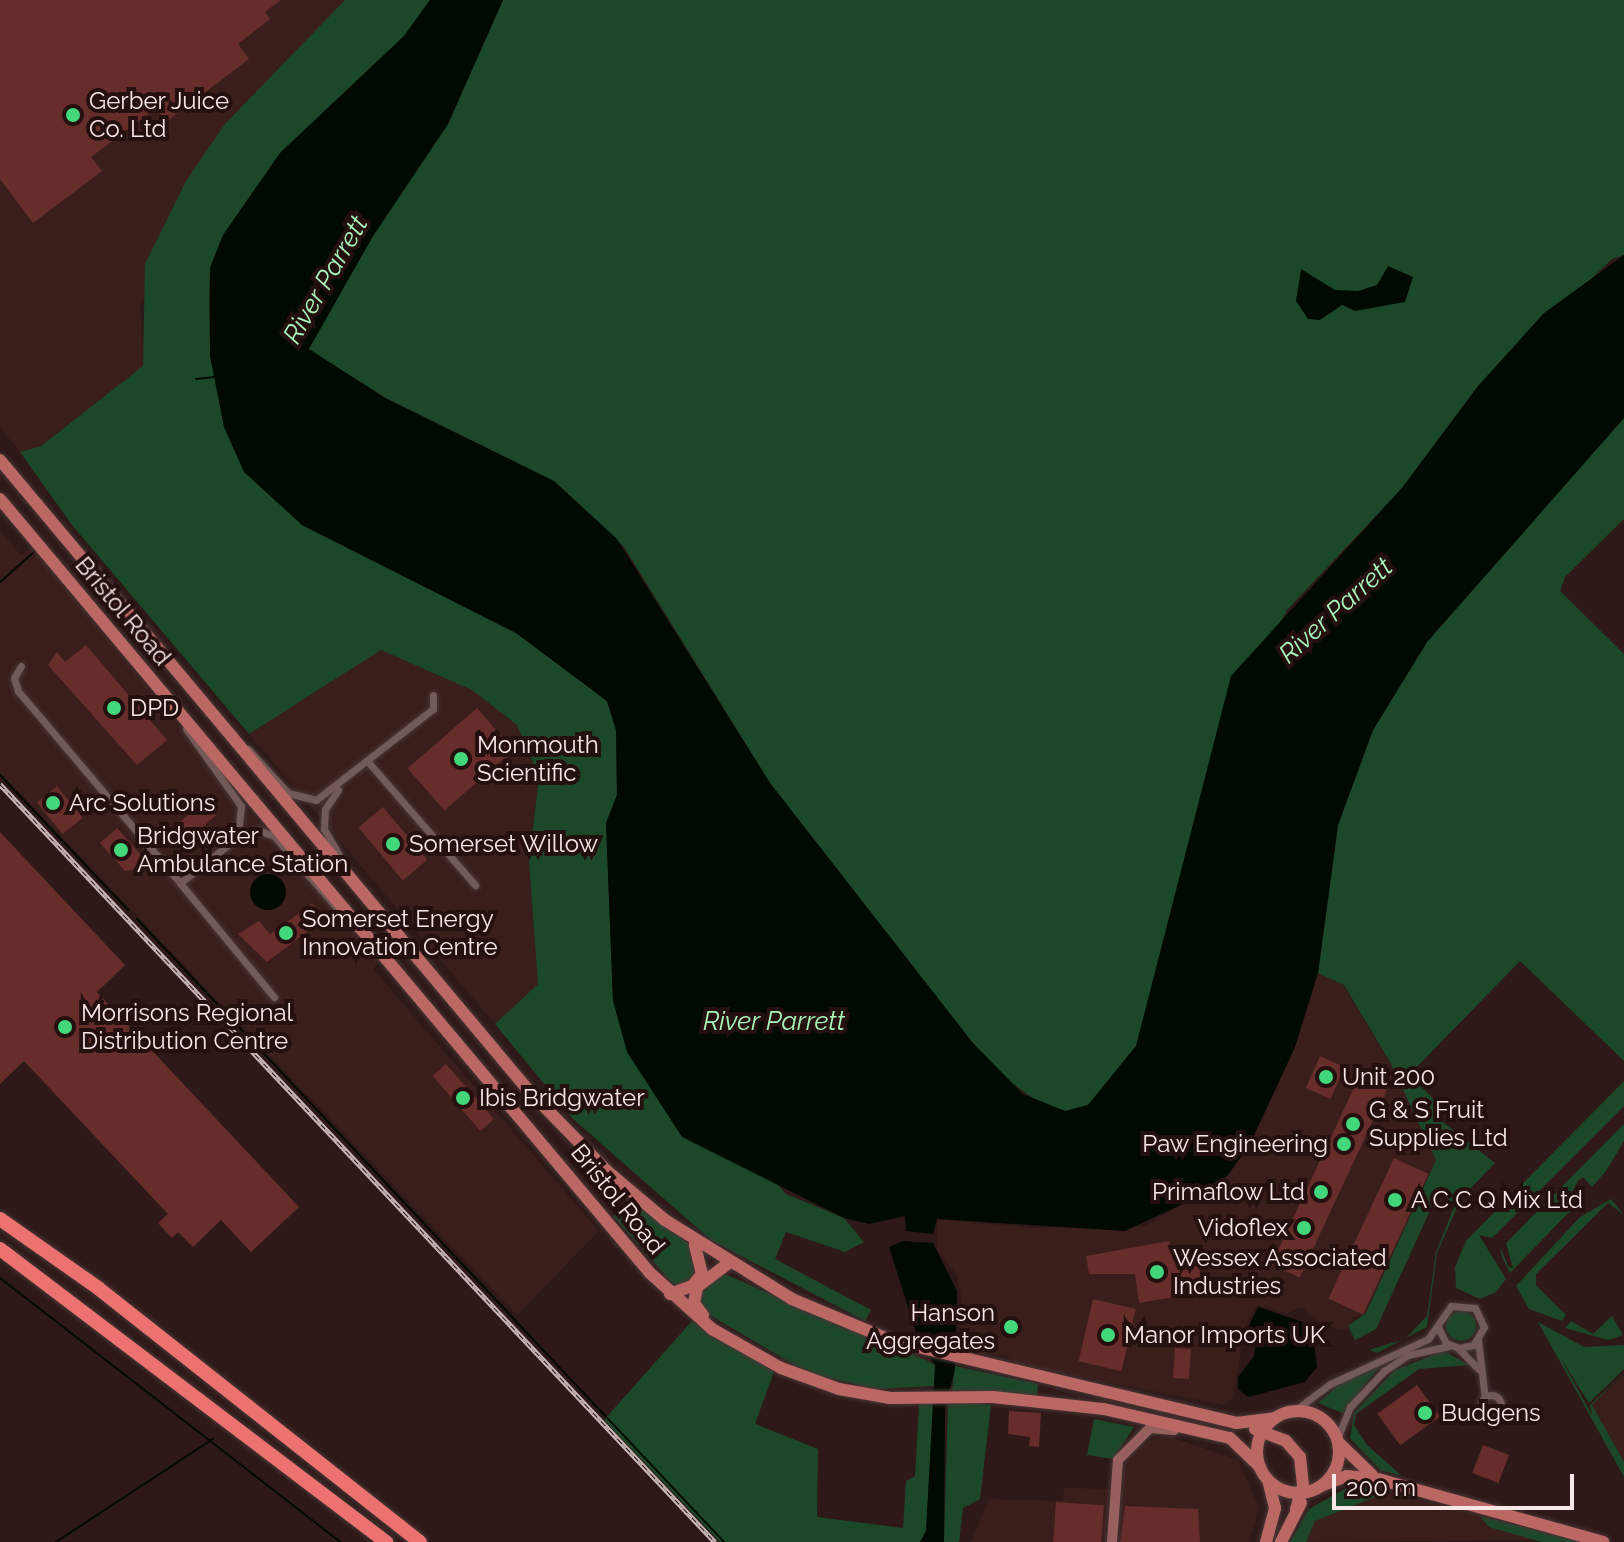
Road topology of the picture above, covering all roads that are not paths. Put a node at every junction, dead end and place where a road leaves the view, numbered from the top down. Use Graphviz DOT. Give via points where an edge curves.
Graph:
graph roads {
  1 [pos="0,460"];
  2 [pos="0,499"];
  3 [pos="21,666"];
  4 [pos="151,679"];
  5 [pos="433,695"];
  6 [pos="234,739"];
  7 [pos="369,763"];
  8 [pos="345,782"];
  9 [pos="221,849"];
  10 [pos="180,883"];
  11 [pos="475,885"];
  12 [pos="363,893"];
  13 [pos="362,927"];
  14 [pos="274,997"];
  15 [pos="0,1219"];
  16 [pos="691,1239"];
  17 [pos="0,1249"];
  18 [pos="728,1264"];
  19 [pos="670,1294"];
  20 [pos="1438,1327"];
  21 [pos="1478,1340"];
  22 [pos="1455,1347"];
  23 [pos="759,1358"];
  24 [pos="1479,1371"];
  25 [pos="1488,1397"];
  26 [pos="1294,1411"];
  27 [pos="1275,1418"];
  28 [pos="1243,1424"];
  29 [pos="1262,1432"];
  30 [pos="1216,1434"];
  31 [pos="1338,1440"];
  32 [pos="1260,1467"];
  33 [pos="1378,1479"];
  34 [pos="1268,1480"];
  35 [pos="1312,1489"];
  36 [pos="386,1542"];
  37 [pos="420,1542"];
  38 [pos="1112,1542"];
  39 [pos="1266,1542"];
  40 [pos="1281,1542"];
  41 [pos="1603,1542"];
  1 -- 6 [label="main road, Bristol Road"];
  2 -- 4 [label="main road, Bristol Road"];
  3 -- 10 [label="street" via="14,678 18,691"];
  4 -- 9 [label="street" via="237,794 241,819"];
  4 -- 13 [label="main road, Bristol Road"];
  5 -- 7 [label="street" via="433,709"];
  6 -- 8 [label="street" via="299,800 316,800"];
  6 -- 12 [label="main road, Bristol Road"];
  7 -- 8 [label="street"];
  7 -- 11 [label="street"];
  8 -- 12 [label="street" via="325,809 324,829"];
  9 -- 10 [label="street"];
  9 -- 13 [label="street" via="246,832 267,832 330,902"];
  10 -- 14 [label="street"];
  12 -- 16 [label="main road, Bristol Road" via="554,1118 629,1191"];
  13 -- 19 [label="main road, Bristol Road"];
  15 -- 37 [label="highway" via="98,1288"];
  16 -- 18 [label="main road, Bristol Road"];
  16 -- 19 [label="main road" via="702,1256 702,1274 692,1286"];
  17 -- 36 [label="highway"];
  18 -- 23 [label="main road" via="697,1287 694,1303"];
  18 -- 28 [label="main road, Bristol Road" via="830,1317 960,1362"];
  19 -- 23 [label="main road, Bristol Road"];
  20 -- 21 [label="street" via="1446,1309 1469,1305 1483,1320"];
  20 -- 22 [label="street"];
  20 -- 26 [label="street" via="1428,1339 1324,1387"];
  21 -- 22 [label="street"];
  21 -- 24 [label="street"];
  22 -- 24 [label="street"];
  22 -- 31 [label="street" via="1419,1351 1384,1371 1350,1407"];
  23 -- 30 [label="main road, Bristol Road" via="839,1389 923,1400 1050,1401"];
  24 -- 25 [label="street"];
  26 -- 27 [label="main road, Bristol Road"];
  26 -- 31 [label="main road" via="1324,1420"];
  27 -- 28 [label="main road, Bristol Road"];
  27 -- 29 [label="main road"];
  28 -- 29 [label="main road"];
  29 -- 32 [label="main road"];
  29 -- 35 [label="main road" via="1297,1451"];
  30 -- 32 [label="main road, Bristol Road" via="1240,1446"];
  30 -- 38 [label="street" via="1150,1428 1124,1449 1114,1480"];
  31 -- 33 [label="main road"];
  31 -- 35 [label="main road" via="1336,1466"];
  32 -- 34 [label="main road, Bristol Road"];
  33 -- 35 [label="main road" via="1347,1476"];
  33 -- 41 [label="main road"];
  34 -- 35 [label="main road"];
  34 -- 39 [label="main road" via="1275,1508"];
  35 -- 40 [label="main road"];
}
